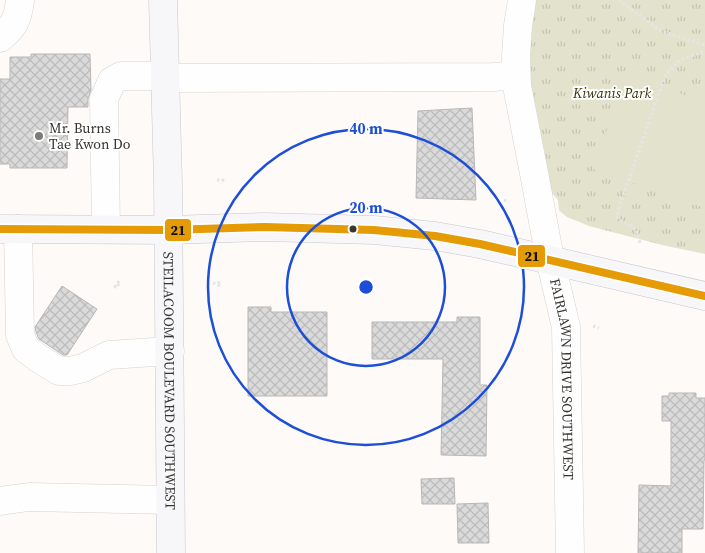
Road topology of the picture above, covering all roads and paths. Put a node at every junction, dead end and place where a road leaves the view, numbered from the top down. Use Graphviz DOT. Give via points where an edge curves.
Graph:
graph roads {
  1 [pos="20,0"];
  2 [pos="163,0"];
  3 [pos="522,0"];
  4 [pos="619,0"];
  5 [pos="0,38"];
  6 [pos="705,45"];
  7 [pos="705,51"];
  8 [pos="516,75"];
  9 [pos="165,77"];
  10 [pos="218,180"];
  11 [pos="220,184"];
  12 [pos="504,200"];
  13 [pos="509,202"];
  14 [pos="9,229"];
  15 [pos="106,229"];
  16 [pos="168,230"];
  17 [pos="640,243"];
  18 [pos="550,260"];
  19 [pos="218,280"];
  20 [pos="213,283"];
  21 [pos="705,296"];
  22 [pos="592,325"];
  23 [pos="599,328"];
  24 [pos="170,351"];
  25 [pos="170,500"];
  26 [pos="0,501"];
  27 [pos="171,553"];
  28 [pos="570,553"];
  1 -- 5 [label="street" via="18,17"];
  2 -- 9 [label="main road, STEILACOOM BOULEVARD SOUTHWEST"];
  3 -- 8 [label="street, FAIRLAWN DRIVE SOUTHWEST"];
  4 -- 6 [label="path" via="661,31"];
  7 -- 17 [label="path" via="680,60 665,76 619,208 617,218 638,231"];
  8 -- 9 [label="street"];
  8 -- 18 [label="street, FAIRLAWN DRIVE SOUTHWEST"];
  9 -- 15 [label="street" via="121,76 112,81 104,99"];
  9 -- 16 [label="main road, STEILACOOM BOULEVARD SOUTHWEST"];
  10 -- 11 [label="path" via="223,180"];
  12 -- 13 [label="path"];
  14 -- 15 [label="main road"];
  14 -- 24 [label="street" via="20,335 26,349 59,371 70,372 110,355"];
  15 -- 16 [label="main road"];
  16 -- 18 [label="main road" via="265,227 374,230 435,236"];
  16 -- 24 [label="main road, STEILACOOM BOULEVARD SOUTHWEST"];
  18 -- 21 [label="main road"];
  18 -- 28 [label="street, FAIRLAWN DRIVE SOUTHWEST" via="566,327"];
  19 -- 20 [label="path" via="220,286"];
  22 -- 23 [label="path"];
  24 -- 25 [label="main road, STEILACOOM BOULEVARD SOUTHWEST"];
  25 -- 26 [label="street" via="29,497"];
  25 -- 27 [label="main road, STEILACOOM BOULEVARD SOUTHWEST"];
}
